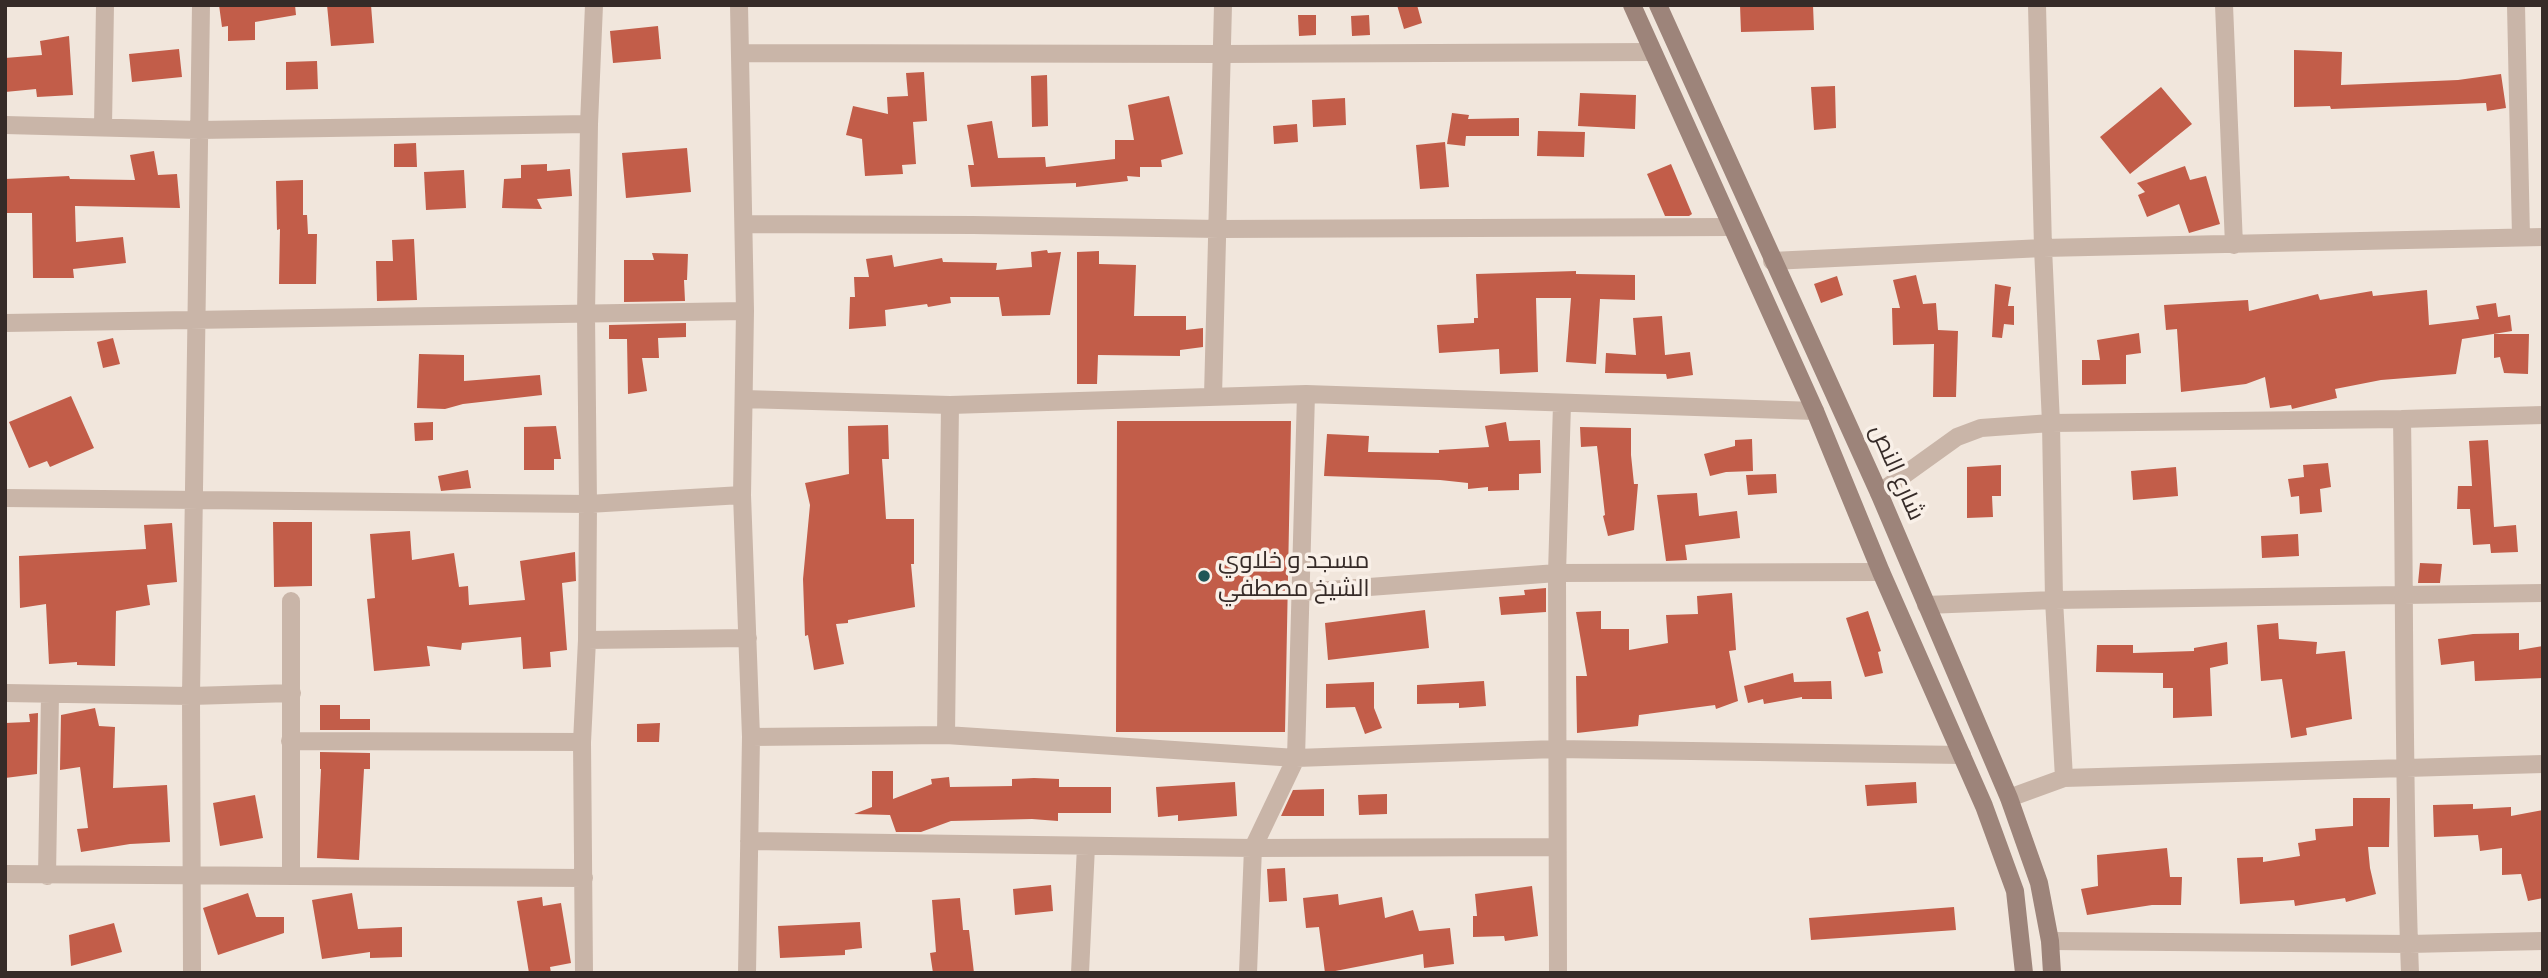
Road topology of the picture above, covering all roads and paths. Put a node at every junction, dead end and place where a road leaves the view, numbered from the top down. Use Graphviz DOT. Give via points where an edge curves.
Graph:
graph roads {
  1 [pos="105,5"];
  2 [pos="201,5"];
  3 [pos="594,5"];
  4 [pos="739,5"];
  5 [pos="1223,5"];
  6 [pos="1632,5"];
  7 [pos="1658,5"];
  8 [pos="2037,5"];
  9 [pos="2224,5"];
  10 [pos="2516,5"];
  11 [pos="1652,52"];
  12 [pos="741,53"];
  13 [pos="1223,54"];
  14 [pos="589,124"];
  15 [pos="5,125"];
  16 [pos="103,126"];
  17 [pos="199,130"];
  18 [pos="744,224"];
  19 [pos="1731,227"];
  20 [pos="1219,229"];
  21 [pos="2521,237"];
  22 [pos="2543,237"];
  23 [pos="2234,244"];
  24 [pos="2043,248"];
  25 [pos="1772,261"];
  26 [pos="745,311"];
  27 [pos="586,314"];
  28 [pos="195,319"];
  29 [pos="5,323"];
  30 [pos="1306,394"];
  31 [pos="1213,396"];
  32 [pos="744,399"];
  33 [pos="1562,404"];
  34 [pos="950,405"];
  35 [pos="1815,411"];
  36 [pos="2543,415"];
  37 [pos="2402,419"];
  38 [pos="2051,422"];
  39 [pos="1879,493"];
  40 [pos="742,495"];
  41 [pos="5,498"];
  42 [pos="193,501"];
  43 [pos="588,504"];
  44 [pos="1881,572"];
  45 [pos="1557,573"];
  46 [pos="1302,593"];
  47 [pos="2543,593"];
  48 [pos="2405,596"];
  49 [pos="2054,600"];
  50 [pos="291,601"];
  51 [pos="1926,605"];
  52 [pos="748,638"];
  53 [pos="587,640"];
  54 [pos="292,693"];
  55 [pos="5,694"];
  56 [pos="50,695"];
  57 [pos="191,696"];
  58 [pos="946,735"];
  59 [pos="751,737"];
  60 [pos="290,741"];
  61 [pos="583,742"];
  62 [pos="1556,749"];
  63 [pos="1962,755"];
  64 [pos="1296,758"];
  65 [pos="2543,764"];
  66 [pos="2403,767"];
  67 [pos="2064,778"];
  68 [pos="2009,798"];
  69 [pos="749,841"];
  70 [pos="1086,846"];
  71 [pos="1556,847"];
  72 [pos="1253,848"];
  73 [pos="5,874"];
  74 [pos="47,876"];
  75 [pos="291,876"];
  76 [pos="191,877"];
  77 [pos="584,878"];
  78 [pos="2050,941"];
  79 [pos="2543,941"];
  80 [pos="2409,944"];
  81 [pos="192,973"];
  82 [pos="584,973"];
  83 [pos="747,973"];
  84 [pos="1080,973"];
  85 [pos="1248,973"];
  86 [pos="1558,973"];
  87 [pos="2024,973"];
  88 [pos="2052,973"];
  89 [pos="2410,973"];
  1 -- 16 [label="street"];
  2 -- 17 [label="street"];
  3 -- 14 [label="street"];
  4 -- 12 [label="street"];
  5 -- 13 [label="street"];
  6 -- 11 [label="main road, شارع النص"];
  7 -- 25 [label="main road, شارع النص"];
  8 -- 24 [label="street"];
  9 -- 23 [label="street"];
  10 -- 21 [label="street"];
  11 -- 13 [label="street"];
  11 -- 19 [label="main road, شارع النص"];
  12 -- 13 [label="street"];
  12 -- 18 [label="street"];
  13 -- 20 [label="street"];
  14 -- 17 [label="street"];
  14 -- 27 [label="street"];
  15 -- 16 [label="street"];
  16 -- 17 [label="street"];
  17 -- 28 [label="street"];
  18 -- 20 [label="street"];
  18 -- 26 [label="street"];
  19 -- 20 [label="street"];
  19 -- 35 [label="main road, شارع النص"];
  20 -- 31 [label="street"];
  21 -- 22 [label="street"];
  21 -- 23 [label="street"];
  23 -- 24 [label="street"];
  24 -- 25 [label="street"];
  24 -- 38 [label="street"];
  25 -- 39 [label="main road, شارع النص"];
  26 -- 27 [label="street"];
  26 -- 32 [label="street"];
  27 -- 28 [label="street"];
  27 -- 43 [label="street"];
  28 -- 29 [label="street"];
  28 -- 42 [label="street"];
  30 -- 31 [label="street"];
  30 -- 33 [label="street"];
  30 -- 46 [label="street"];
  31 -- 34 [label="street"];
  32 -- 34 [label="street"];
  32 -- 40 [label="street"];
  33 -- 35 [label="street"];
  33 -- 45 [label="street"];
  34 -- 58 [label="street"];
  35 -- 44 [label="main road, شارع النص"];
  36 -- 37 [label="street"];
  37 -- 38 [label="street"];
  37 -- 48 [label="street"];
  38 -- 39 [label="street" via="1981,428 1957,437"];
  38 -- 49 [label="street"];
  39 -- 51 [label="main road, شارع النص"];
  40 -- 43 [label="street"];
  40 -- 52 [label="street"];
  41 -- 42 [label="street"];
  42 -- 43 [label="street"];
  42 -- 57 [label="street"];
  43 -- 53 [label="street"];
  44 -- 45 [label="street"];
  44 -- 63 [label="main road, شارع النص"];
  45 -- 46 [label="street"];
  45 -- 62 [label="street"];
  46 -- 64 [label="street"];
  47 -- 48 [label="street"];
  48 -- 49 [label="street"];
  48 -- 66 [label="street"];
  49 -- 51 [label="street"];
  49 -- 67 [label="street"];
  50 -- 54 [label="street"];
  51 -- 68 [label="main road, شارع النص"];
  52 -- 53 [label="street"];
  52 -- 59 [label="street"];
  53 -- 61 [label="street"];
  54 -- 57 [label="street"];
  54 -- 60 [label="street"];
  55 -- 56 [label="street"];
  56 -- 57 [label="street"];
  56 -- 74 [label="street"];
  57 -- 76 [label="street"];
  58 -- 59 [label="street"];
  58 -- 64 [label="street"];
  59 -- 69 [label="street"];
  60 -- 61 [label="street"];
  60 -- 75 [label="street"];
  61 -- 77 [label="street"];
  62 -- 63 [label="street"];
  62 -- 64 [label="street"];
  62 -- 71 [label="street"];
  63 -- 87 [label="main road, شارع النص" via="2015,891"];
  64 -- 72 [label="street"];
  65 -- 66 [label="street"];
  66 -- 67 [label="street"];
  66 -- 80 [label="street"];
  67 -- 68 [label="street"];
  68 -- 78 [label="main road, شارع النص" via="2035,868"];
  69 -- 70 [label="street"];
  69 -- 83 [label="street"];
  70 -- 72 [label="street"];
  70 -- 84 [label="street"];
  71 -- 72 [label="street"];
  71 -- 86 [label="street"];
  72 -- 85 [label="street"];
  73 -- 74 [label="street"];
  74 -- 76 [label="street"];
  75 -- 76 [label="street"];
  75 -- 77 [label="street"];
  76 -- 81 [label="street"];
  77 -- 82 [label="street"];
  78 -- 80 [label="street"];
  78 -- 88 [label="main road, شارع النص"];
  79 -- 80 [label="street"];
  80 -- 89 [label="street"];
}
